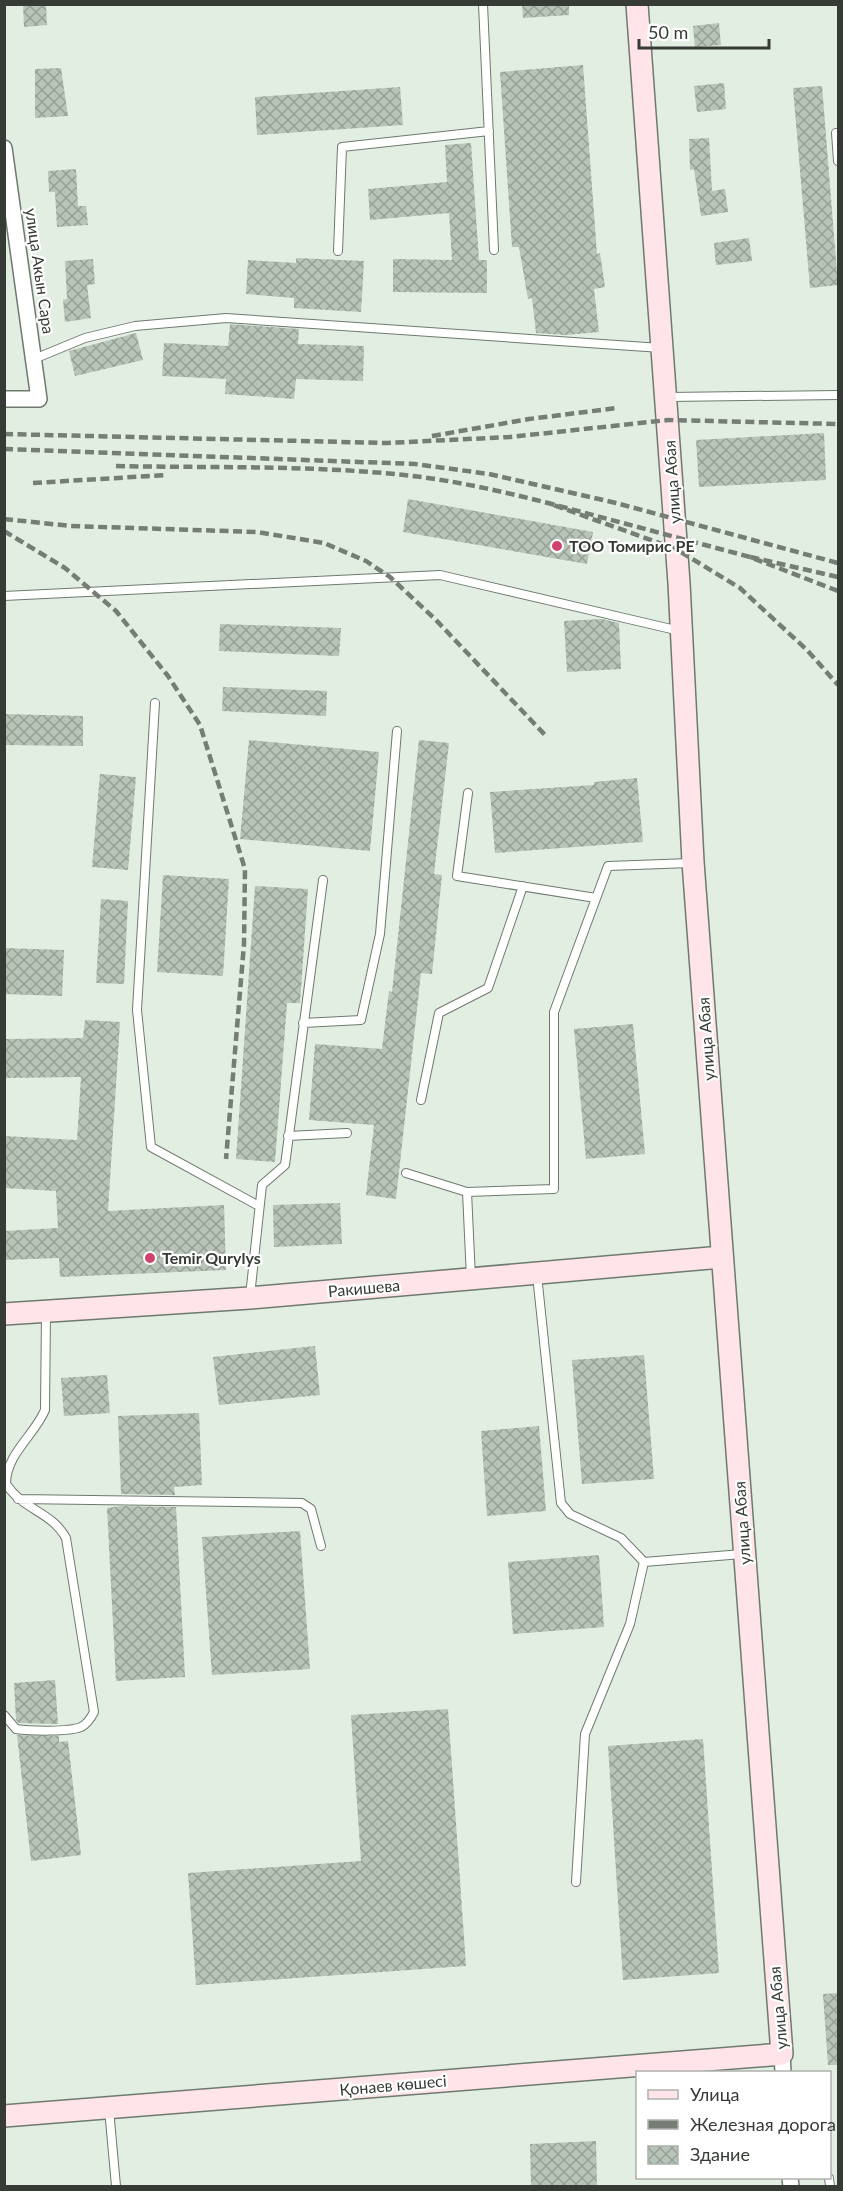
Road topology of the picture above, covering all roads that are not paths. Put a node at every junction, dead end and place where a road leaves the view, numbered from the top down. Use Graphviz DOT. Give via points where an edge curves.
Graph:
graph roads {
  1 [pos="483,4"];
  2 [pos="637,4"];
  3 [pos="489,131"];
  4 [pos="836,133"];
  5 [pos="4,148"];
  6 [pos="838,161"];
  7 [pos="494,250"];
  8 [pos="339,251"];
  9 [pos="663,348"];
  10 [pos="34,359"];
  11 [pos="838,394"];
  12 [pos="666,397"];
  13 [pos="4,399"];
  14 [pos="4,596"];
  15 [pos="681,631"];
  16 [pos="155,702"];
  17 [pos="397,731"];
  18 [pos="468,793"];
  19 [pos="693,862"];
  20 [pos="323,880"];
  21 [pos="523,886"];
  22 [pos="597,898"];
  23 [pos="303,1023"];
  24 [pos="421,1100"];
  25 [pos="347,1133"];
  26 [pos="288,1136"];
  27 [pos="406,1173"];
  28 [pos="466,1192"];
  29 [pos="259,1206"];
  30 [pos="723,1257"];
  31 [pos="537,1274"];
  32 [pos="471,1279"];
  33 [pos="250,1298"];
  34 [pos="46,1311"];
  35 [pos="4,1314"];
  36 [pos="16,1499"];
  37 [pos="321,1546"];
  38 [pos="744,1554"];
  39 [pos="644,1562"];
  40 [pos="4,1714"];
  41 [pos="576,1882"];
  42 [pos="782,2063"];
  43 [pos="662,2071"];
  44 [pos="636,2073"];
  45 [pos="108,2108"];
  46 [pos="4,2116"];
  47 [pos="116,2187"];
  1 -- 3 [label="lane"];
  2 -- 9 [label="street, улица Абая"];
  3 -- 7 [label="lane"];
  3 -- 8 [label="lane" via="342,147"];
  4 -- 6 [label="lane"];
  5 -- 10 [label="street, улица Акын Сара"];
  9 -- 10 [label="lane" via="226,318 135,326 85,338"];
  9 -- 12 [label="street, улица Абая"];
  10 -- 13 [label="street, улица Акын Сара" via="39,399"];
  11 -- 12 [label="lane"];
  12 -- 15 [label="street, улица Абая"];
  14 -- 15 [label="lane" via="440,575"];
  15 -- 19 [label="street, улица Абая"];
  16 -- 29 [label="lane" via="137,1010 151,1147"];
  17 -- 23 [label="lane" via="380,934 361,1020"];
  18 -- 21 [label="lane" via="457,876"];
  19 -- 22 [label="lane" via="608,867"];
  19 -- 30 [label="street, улица Абая"];
  20 -- 23 [label="lane"];
  21 -- 22 [label="lane"];
  21 -- 24 [label="lane" via="488,987 439,1013"];
  22 -- 28 [label="lane" via="554,1012 554,1189"];
  23 -- 26 [label="lane"];
  25 -- 26 [label="lane"];
  26 -- 29 [label="lane" via="285,1165 262,1185"];
  27 -- 28 [label="lane"];
  28 -- 32 [label="lane"];
  29 -- 33 [label="lane"];
  30 -- 31 [label="street, Ракишева"];
  30 -- 38 [label="street, улица Абая"];
  31 -- 32 [label="street, Ракишева"];
  31 -- 39 [label="lane" via="561,1503 570,1514 621,1538"];
  32 -- 33 [label="street, Ракишева"];
  33 -- 34 [label="street, Ракишева"];
  34 -- 35 [label="street, Ракишева"];
  34 -- 36 [label="lane" via="45,1410 9,1463 6,1484"];
  36 -- 37 [label="lane" via="302,1503 311,1509"];
  36 -- 40 [label="lane" via="54,1522 66,1538 94,1713 80,1728 26,1731 16,1729"];
  38 -- 39 [label="lane"];
  38 -- 42 [label="street, улица Абая"];
  39 -- 41 [label="lane" via="630,1624 585,1734"];
  42 -- 43 [label="street, Қонаев көшесі"];
  44 -- 45 [label="street, Қонаев көшесі"];
  45 -- 46 [label="street, Қонаев көшесі"];
  45 -- 47 [label="lane"];
}
